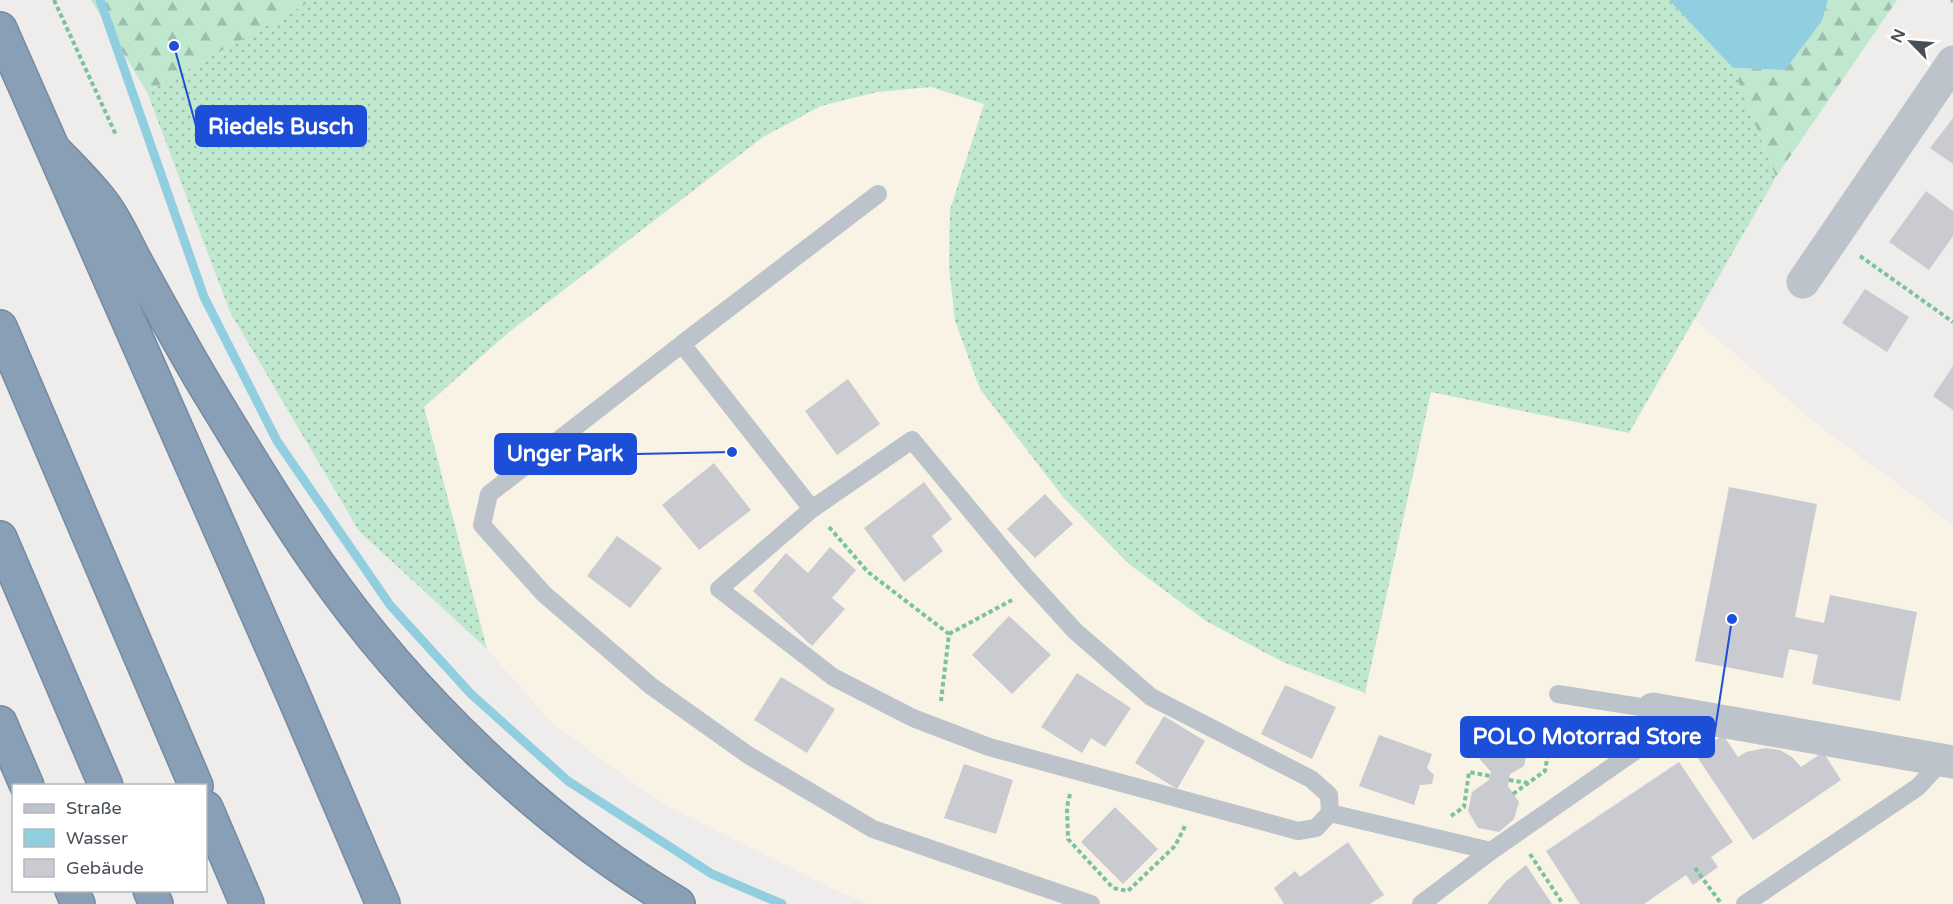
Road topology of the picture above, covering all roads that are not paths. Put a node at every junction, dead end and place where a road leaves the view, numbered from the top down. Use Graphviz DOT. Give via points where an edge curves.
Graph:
graph roads {
  1 [pos="0,29"];
  2 [pos="1953,62"];
  3 [pos="53,148"];
  4 [pos="878,194"];
  5 [pos="1803,282"];
  6 [pos="0,327"];
  7 [pos="682,344"];
  8 [pos="812,509"];
  9 [pos="0,538"];
  10 [pos="1558,694"];
  11 [pos="1653,709"];
  12 [pos="0,723"];
  13 [pos="1948,761"];
  14 [pos="26,784"];
  15 [pos="105,784"];
  16 [pos="195,784"];
  17 [pos="207,810"];
  18 [pos="1330,813"];
  19 [pos="1491,851"];
  20 [pos="247,904"];
  21 [pos="383,904"];
  22 [pos="678,904"];
  23 [pos="1091,904"];
  24 [pos="1421,904"];
  25 [pos="1745,904"];
  1 -- 3 [label="highway"];
  2 -- 5 [label="street"];
  3 -- 21 [label="highway"];
  3 -- 22 [label="highway" via="104,205 192,364 261,477 317,564 361,622 408,678 511,780 562,823"];
  4 -- 7 [label="lane"];
  6 -- 16 [label="highway"];
  7 -- 8 [label="lane"];
  7 -- 23 [label="lane" via="489,494 482,525 553,602 651,686 748,755 873,829"];
  8 -- 18 [label="lane" via="912,440 1075,631 1151,697 1311,779 1329,795"];
  8 -- 18 [label="lane" via="719,589 833,676 913,718 989,747 1298,831 1316,828"];
  9 -- 15 [label="highway"];
  10 -- 11 [label="lane"];
  11 -- 13 [label="street"];
  11 -- 19 [label="lane" via="1648,742"];
  12 -- 14 [label="highway"];
  13 -- 25 [label="lane" via="1918,786"];
  17 -- 20 [label="highway"];
  18 -- 19 [label="lane"];
  19 -- 24 [label="lane"];
}
